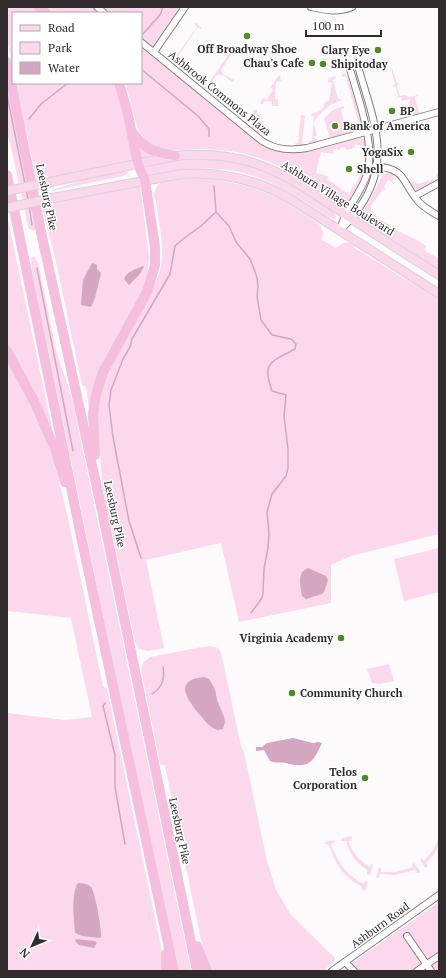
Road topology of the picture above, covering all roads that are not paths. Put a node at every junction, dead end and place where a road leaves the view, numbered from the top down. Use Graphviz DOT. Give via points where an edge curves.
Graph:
graph roads {
  1 [pos="185,7"];
  2 [pos="311,7"];
  3 [pos="352,7"];
  4 [pos="142,43"];
  5 [pos="154,52"];
  6 [pos="7,62"];
  7 [pos="358,66"];
  8 [pos="350,69"];
  9 [pos="119,84"];
  10 [pos="439,112"];
  11 [pos="131,129"];
  12 [pos="375,129"];
  13 [pos="367,132"];
  14 [pos="175,156"];
  15 [pos="138,164"];
  16 [pos="369,166"];
  17 [pos="377,166"];
  18 [pos="7,175"];
  19 [pos="145,180"];
  20 [pos="439,183"];
  21 [pos="7,191"];
  22 [pos="415,196"];
  23 [pos="7,208"];
  24 [pos="439,216"];
  25 [pos="349,217"];
  26 [pos="340,230"];
  27 [pos="439,275"];
  28 [pos="439,294"];
  29 [pos="7,351"];
  30 [pos="101,506"];
  31 [pos="82,541"];
  32 [pos="439,895"];
  33 [pos="185,911"];
  34 [pos="165,928"];
  35 [pos="407,936"];
  36 [pos="439,956"];
  37 [pos="345,962"];
  38 [pos="427,964"];
  39 [pos="166,971"];
  40 [pos="174,971"];
  41 [pos="197,971"];
  42 [pos="207,971"];
  43 [pos="332,971"];
  44 [pos="354,971"];
  45 [pos="417,971"];
  46 [pos="431,971"];
  1 -- 5 [label="street, Ashbrook Commons Plaza"];
  2 -- 3 [label="street" via="329,11"];
  4 -- 5 [label="street, Ashbrook Commons Plaza"];
  5 -- 13 [label="street, Ashbrook Commons Plaza" via="262,141 276,148 307,148"];
  6 -- 30 [label="highway, Leesburg Pike"];
  7 -- 12 [label="street"];
  8 -- 13 [label="street"];
  9 -- 11 [label="highway"];
  10 -- 12 [label="street, Ashbrook Commons Plaza"];
  11 -- 14 [label="highway" via="144,146"];
  11 -- 15 [label="highway"];
  12 -- 13 [label="street, Ashbrook Commons Plaza"];
  12 -- 17 [label="street" via="378,147"];
  13 -- 16 [label="street"];
  14 -- 15 [label="main road, Ashburn Village Boulevard"];
  14 -- 25 [label="main road, Ashburn Village Boulevard" via="226,157 268,168 295,181"];
  15 -- 19 [label="highway"];
  15 -- 21 [label="main road, Ashburn Village Boulevard, bridge"];
  16 -- 17 [label="street"];
  16 -- 25 [label="street"];
  17 -- 22 [label="street" via="398,172"];
  17 -- 25 [label="street" via="369,192"];
  18 -- 31 [label="highway"];
  19 -- 23 [label="main road, bridge"];
  19 -- 26 [label="main road" via="191,173 237,177 274,190"];
  19 -- 30 [label="highway" via="156,265 147,292 103,372 96,394 93,414 94,450"];
  20 -- 22 [label="street"];
  22 -- 24 [label="street" via="420,203"];
  25 -- 26 [label="street"];
  25 -- 27 [label="main road, Ashburn Village Boulevard"];
  26 -- 28 [label="main road"];
  29 -- 31 [label="highway" via="34,401 55,449"];
  30 -- 33 [label="highway, Leesburg Pike"];
  31 -- 34 [label="highway"];
  32 -- 37 [label="street, Ashburn Road"];
  33 -- 41 [label="highway, Leesburg Pike"];
  33 -- 42 [label="highway"];
  34 -- 39 [label="highway"];
  34 -- 40 [label="highway"];
  35 -- 38 [label="street"];
  36 -- 38 [label="street"];
  37 -- 43 [label="street, Ashburn Road"];
  37 -- 44 [label="street"];
  38 -- 45 [label="street"];
  38 -- 46 [label="street"];
}
